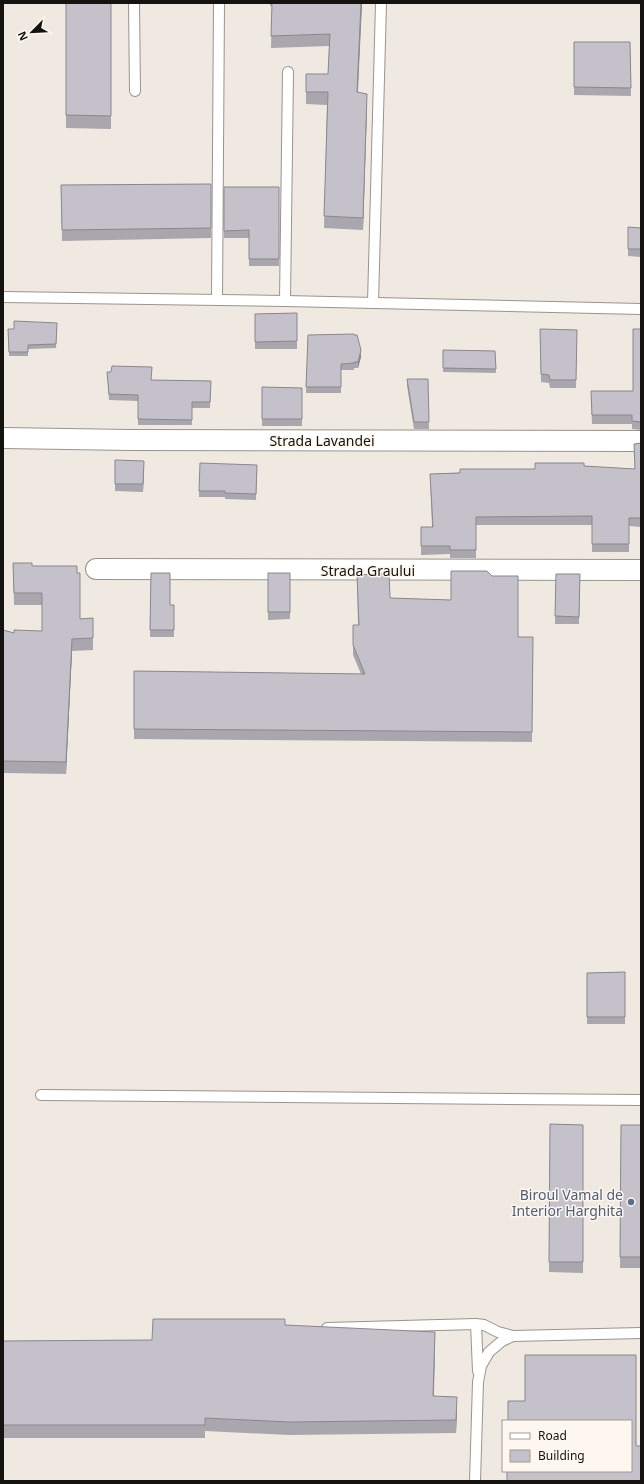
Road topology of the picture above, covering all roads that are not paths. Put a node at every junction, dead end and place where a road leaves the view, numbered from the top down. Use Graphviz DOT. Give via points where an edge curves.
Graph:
graph roads {
  1 [pos="134,3"];
  2 [pos="219,3"];
  3 [pos="381,3"];
  4 [pos="288,72"];
  5 [pos="135,91"];
  6 [pos="3,297"];
  7 [pos="217,300"];
  8 [pos="285,301"];
  9 [pos="373,303"];
  10 [pos="641,310"];
  11 [pos="3,438"];
  12 [pos="641,441"];
  13 [pos="96,569"];
  14 [pos="641,570"];
  15 [pos="41,1095"];
  16 [pos="641,1100"];
  17 [pos="476,1324"];
  18 [pos="319,1328"];
  19 [pos="641,1333"];
  20 [pos="513,1336"];
  21 [pos="478,1382"];
  22 [pos="475,1481"];
  1 -- 5 [label="lane"];
  2 -- 7 [label="lane"];
  3 -- 9 [label="lane"];
  4 -- 8 [label="lane"];
  6 -- 7 [label="lane"];
  7 -- 8 [label="lane"];
  8 -- 9 [label="lane"];
  9 -- 10 [label="lane"];
  11 -- 12 [label="street, Strada Lavandei"];
  13 -- 14 [label="street, Strada Graului"];
  15 -- 16 [label="lane"];
  17 -- 18 [label="lane"];
  17 -- 20 [label="lane" via="484,1324 498,1332"];
  17 -- 21 [label="lane"];
  19 -- 20 [label="lane"];
  20 -- 21 [label="lane" via="489,1352 480,1366"];
  21 -- 22 [label="lane"];
}
